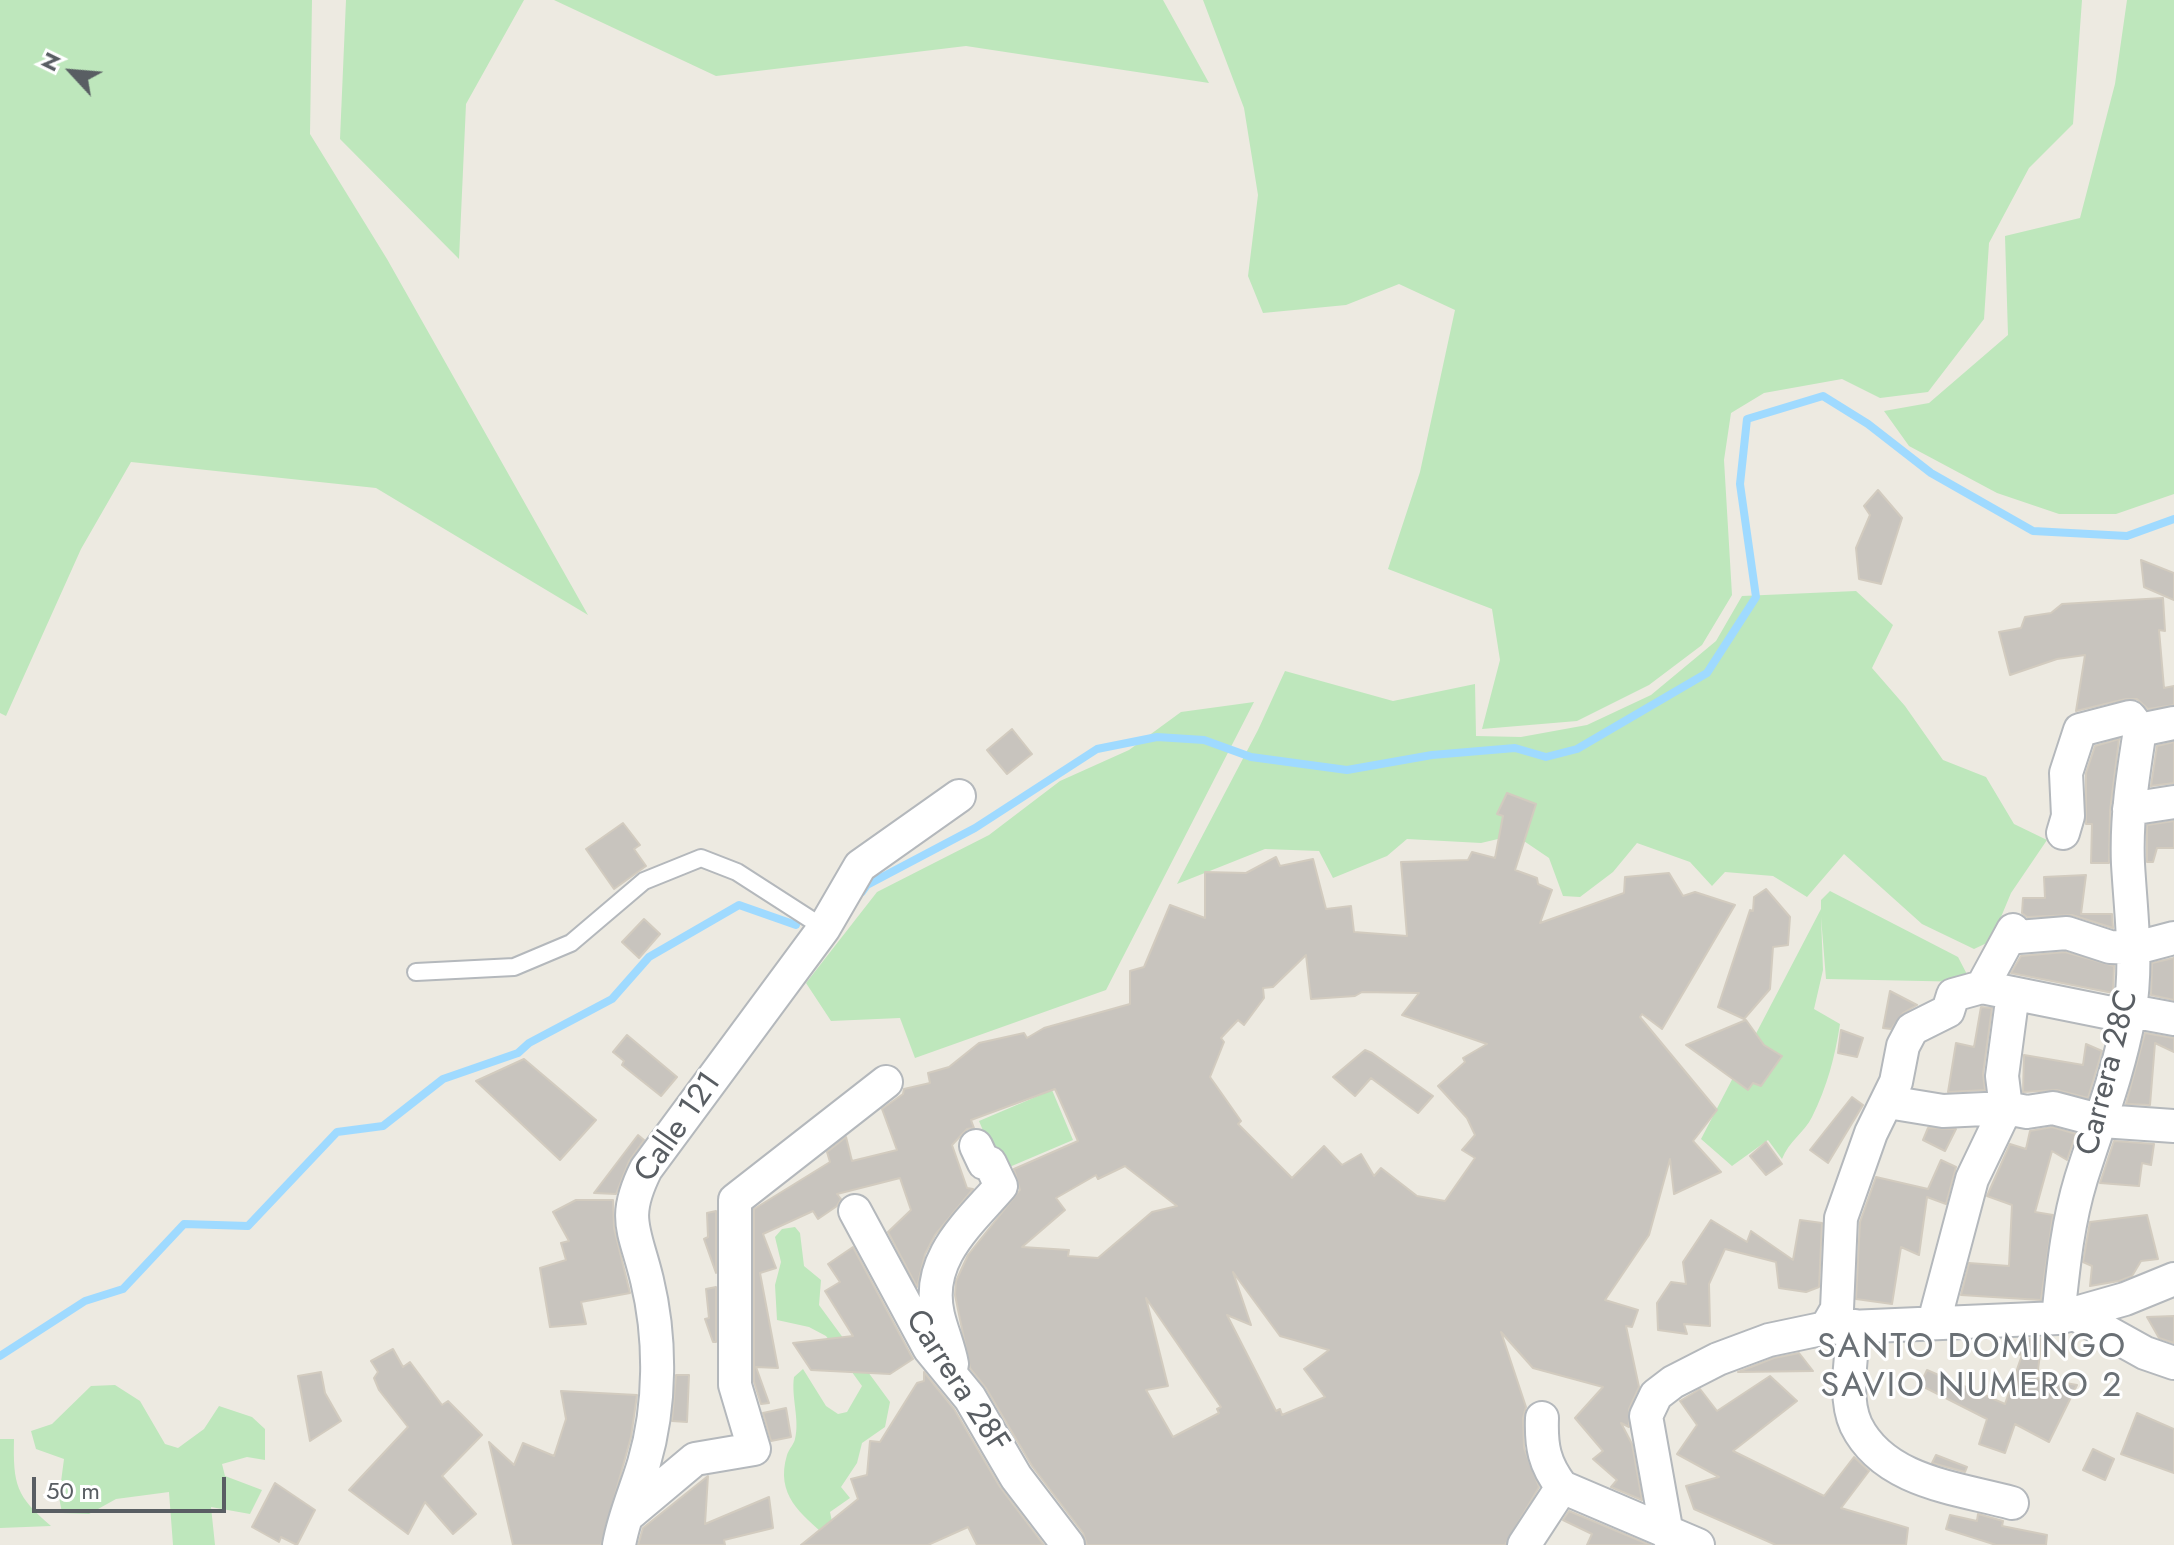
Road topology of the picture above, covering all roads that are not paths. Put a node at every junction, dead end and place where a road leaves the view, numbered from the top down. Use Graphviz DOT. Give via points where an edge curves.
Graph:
graph roads {
  1 [pos="2174,723"];
  2 [pos="2140,730"];
  3 [pos="959,796"];
  4 [pos="2174,802"];
  5 [pos="2129,809"];
  6 [pos="2063,833"];
  7 [pos="824,928"];
  8 [pos="2174,938"];
  9 [pos="2136,948"];
  10 [pos="416,972"];
  11 [pos="1997,990"];
  12 [pos="2129,1015"];
  13 [pos="2174,1019"];
  14 [pos="886,1082"];
  15 [pos="1888,1102"];
  16 [pos="2006,1108"];
  17 [pos="2102,1121"];
  18 [pos="2174,1126"];
  19 [pos="976,1146"];
  20 [pos="855,1211"];
  21 [pos="2174,1279"];
  22 [pos="2065,1316"];
  23 [pos="1934,1322"];
  24 [pos="1840,1327"];
  25 [pos="2174,1363"];
  26 [pos="954,1379"];
  27 [pos="1542,1418"];
  28 [pos="1562,1487"];
  29 [pos="2012,1503"];
  30 [pos="622,1532"];
  31 [pos="1667,1534"];
  32 [pos="1068,1545"];
  33 [pos="1524,1545"];
  34 [pos="1698,1545"];
  1 -- 2 [label="street"];
  2 -- 5 [label="street, Carrera 28C"];
  2 -- 6 [label="street" via="2130,717 2080,730 2066,773 2068,816"];
  3 -- 7 [label="street, Calle 121" via="860,866"];
  4 -- 5 [label="street"];
  5 -- 9 [label="street, Carrera 28C"];
  7 -- 10 [label="lane" via="737,872 701,858 644,881 571,943 514,967"];
  7 -- 30 [label="street, Calle 121" via="646,1169 631,1199 657,1360 655,1417"];
  8 -- 9 [label="street"];
  9 -- 11 [label="street" via="2110,947 2067,933 2018,937 2013,930"];
  9 -- 12 [label="street, Carrera 28C"];
  11 -- 12 [label="street"];
  11 -- 15 [label="street" via="1953,995 1948,1011 1912,1029"];
  11 -- 16 [label="street"];
  12 -- 13 [label="street"];
  12 -- 17 [label="street, Carrera 28C"];
  14 -- 30 [label="street" via="735,1200 735,1385 754,1449 695,1459"];
  15 -- 16 [label="street" via="1943,1111"];
  15 -- 24 [label="street" via="1871,1133 1841,1218"];
  16 -- 17 [label="street" via="2053,1108"];
  16 -- 23 [label="street" via="1972,1179"];
  17 -- 18 [label="street"];
  17 -- 22 [label="street, Carrera 28C" via="2066,1236"];
  19 -- 26 [label="street" via="1001,1186 948,1250 935,1277"];
  20 -- 26 [label="street, Carrera 28F" via="929,1348"];
  21 -- 22 [label="street"];
  22 -- 23 [label="street"];
  22 -- 25 [label="street"];
  23 -- 24 [label="street"];
  24 -- 29 [label="street" via="1856,1424 1877,1453 1911,1476"];
  24 -- 31 [label="street" via="1769,1340 1718,1359 1656,1395 1646,1416"];
  26 -- 32 [label="street, Carrera 28F" via="1016,1477"];
  27 -- 28 [label="street" via="1541,1445 1549,1470"];
  28 -- 31 [label="street"];
  28 -- 33 [label="street"];
  31 -- 34 [label="street"];
}
